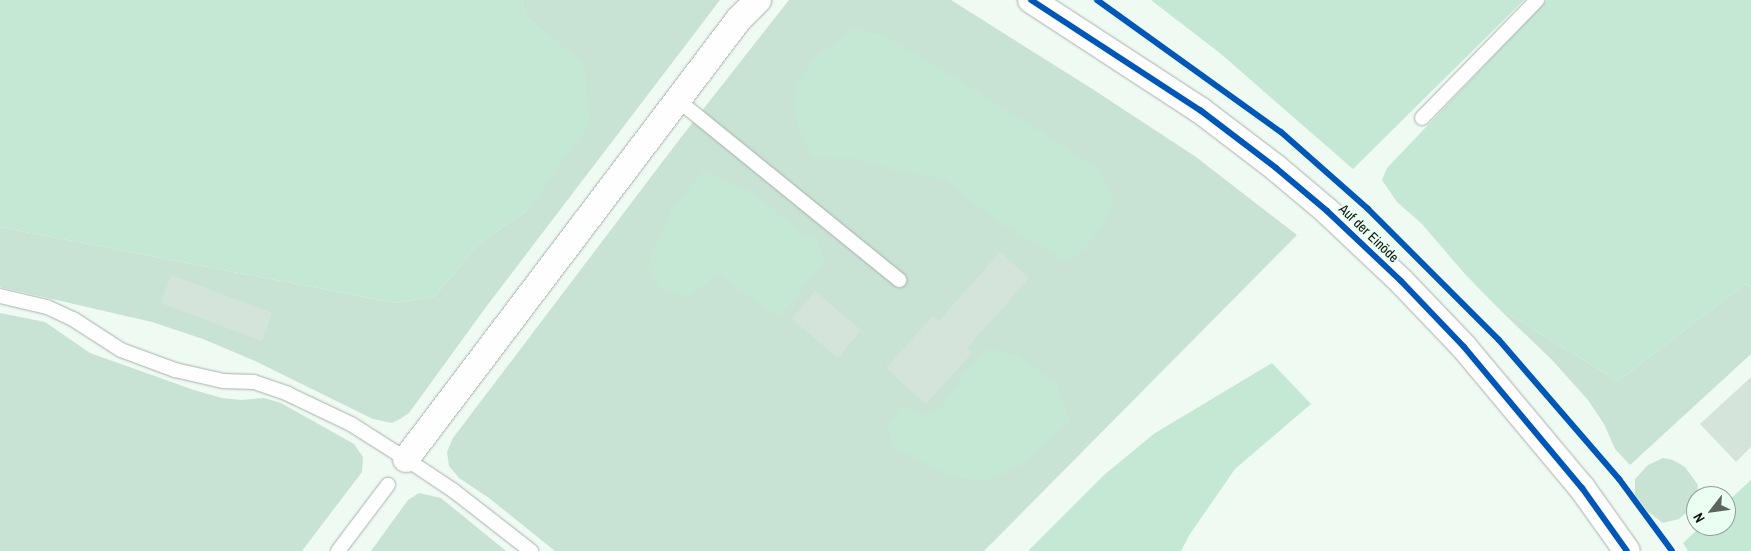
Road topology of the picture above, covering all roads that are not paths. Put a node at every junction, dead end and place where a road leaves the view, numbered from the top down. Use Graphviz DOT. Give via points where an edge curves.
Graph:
graph roads {
  1 [pos="758,0"];
  2 [pos="1031,0"];
  3 [pos="1537,0"];
  4 [pos="743,10"];
  5 [pos="679,102"];
  6 [pos="1422,118"];
  7 [pos="898,280"];
  8 [pos="0,296"];
  9 [pos="406,459"];
  10 [pos="388,485"];
  11 [pos="338,551"];
  12 [pos="531,551"];
  13 [pos="1627,551"];
  1 -- 4 [label="street"];
  2 -- 13 [label="street, Auf der Einöde" via="1200,110 1327,211 1464,347 1582,488"];
  3 -- 6 [label="lane"];
  4 -- 5 [label="street"];
  5 -- 7 [label="lane"];
  5 -- 9 [label="street"];
  8 -- 9 [label="lane" via="47,307 73,319 121,350 175,370 223,381 254,382 288,394 350,424"];
  9 -- 12 [label="lane" via="454,491"];
  10 -- 11 [label="lane"];
}
